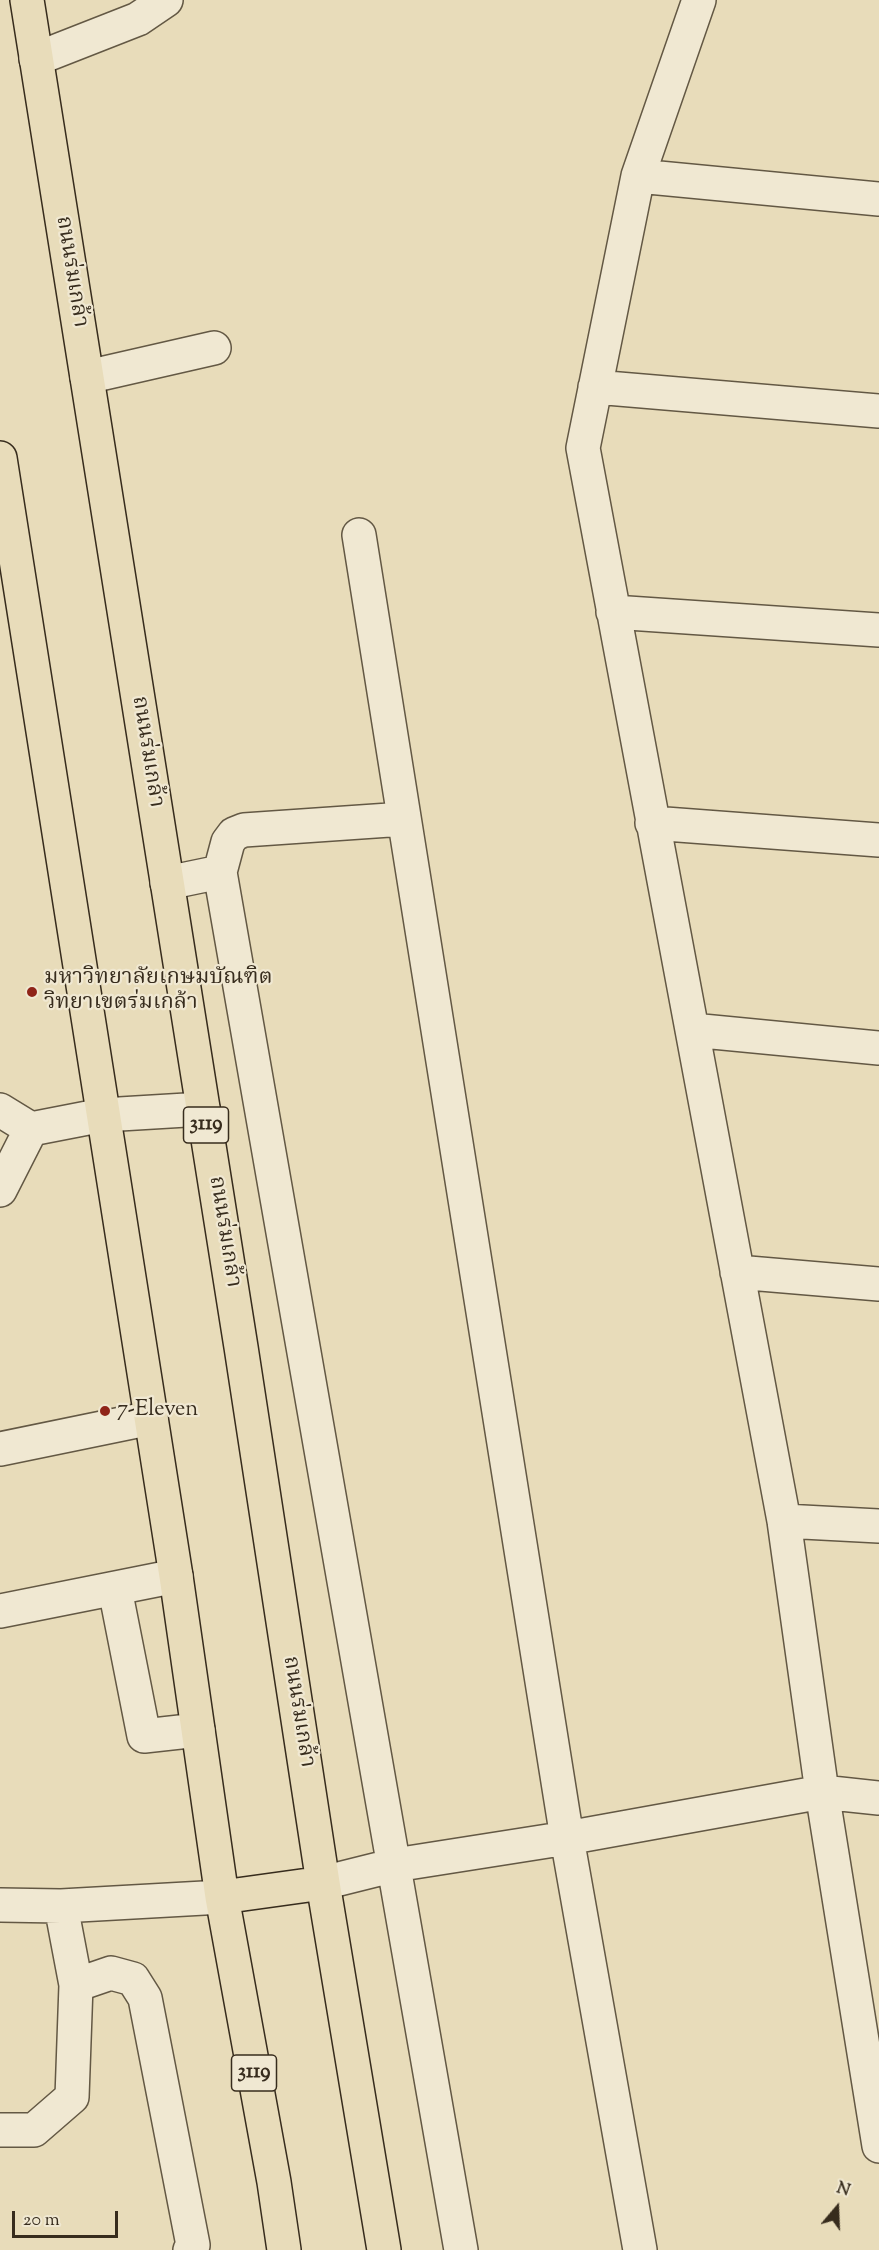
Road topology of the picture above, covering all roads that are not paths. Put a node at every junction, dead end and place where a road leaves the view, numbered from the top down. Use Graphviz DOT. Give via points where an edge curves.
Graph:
graph roads {
  1 [pos="27,0"];
  2 [pos="166,0"];
  3 [pos="699,0"];
  4 [pos="36,59"];
  5 [pos="638,176"];
  6 [pos="879,199"];
  7 [pos="214,348"];
  8 [pos="87,377"];
  9 [pos="595,387"];
  10 [pos="879,411"];
  11 [pos="0,458"];
  12 [pos="359,535"];
  13 [pos="613,612"];
  14 [pos="879,630"];
  15 [pos="404,819"];
  16 [pos="652,823"];
  17 [pos="879,840"];
  18 [pos="220,872"];
  19 [pos="167,883"];
  20 [pos="692,1030"];
  21 [pos="879,1048"];
  22 [pos="203,1109"];
  23 [pos="0,1110"];
  24 [pos="104,1115"];
  25 [pos="31,1129"];
  26 [pos="0,1190"];
  27 [pos="737,1272"];
  28 [pos="879,1284"];
  29 [pos="151,1418"];
  30 [pos="0,1449"];
  31 [pos="784,1521"];
  32 [pos="879,1526"];
  33 [pos="176,1576"];
  34 [pos="115,1589"];
  35 [pos="0,1611"];
  36 [pos="198,1730"];
  37 [pos="822,1792"];
  38 [pos="879,1798"];
  39 [pos="567,1838"];
  40 [pos="395,1865"];
  41 [pos="323,1883"];
  42 [pos="222,1897"];
  43 [pos="0,1905"];
  44 [pos="61,1906"];
  45 [pos="76,1985"];
  46 [pos="872,2074"];
  47 [pos="0,2130"];
  48 [pos="879,2145"];
  49 [pos="190,2250"];
  50 [pos="284,2250"];
  51 [pos="384,2250"];
  52 [pos="461,2250"];
  53 [pos="640,2250"];
  1 -- 4 [label="main road, ถนนร่มเกล้า / 3119"];
  2 -- 4 [label="street" via="138,19"];
  3 -- 5 [label="street"];
  4 -- 8 [label="main road, ถนนร่มเกล้า / 3119"];
  5 -- 6 [label="street"];
  5 -- 9 [label="street"];
  7 -- 8 [label="street"];
  8 -- 19 [label="main road, ถนนร่มเกล้า / 3119"];
  9 -- 10 [label="street"];
  9 -- 13 [label="street" via="582,448"];
  11 -- 24 [label="main road, 3119"];
  12 -- 15 [label="street"];
  13 -- 14 [label="street"];
  13 -- 16 [label="street"];
  15 -- 18 [label="street" via="244,830 228,842"];
  15 -- 39 [label="street"];
  16 -- 17 [label="street"];
  16 -- 20 [label="street"];
  18 -- 19 [label="street"];
  18 -- 40 [label="street"];
  19 -- 22 [label="main road, ถนนร่มเกล้า / 3119"];
  20 -- 21 [label="street"];
  20 -- 27 [label="street"];
  22 -- 24 [label="street"];
  22 -- 41 [label="main road, ถนนร่มเกล้า / 3119"];
  23 -- 25 [label="street"];
  24 -- 25 [label="street"];
  24 -- 29 [label="main road, 3119"];
  25 -- 26 [label="street"];
  27 -- 28 [label="street"];
  27 -- 31 [label="street"];
  29 -- 30 [label="street"];
  29 -- 33 [label="main road, 3119"];
  31 -- 32 [label="street"];
  31 -- 37 [label="street"];
  33 -- 34 [label="street"];
  33 -- 36 [label="main road, 3119"];
  34 -- 35 [label="street"];
  34 -- 36 [label="street" via="144,1736"];
  36 -- 42 [label="main road, 3119"];
  37 -- 38 [label="street"];
  37 -- 39 [label="street"];
  37 -- 46 [label="street"];
  39 -- 40 [label="street"];
  39 -- 53 [label="street"];
  40 -- 41 [label="street"];
  40 -- 52 [label="street"];
  41 -- 42 [label="main road"];
  41 -- 51 [label="main road, ถนนร่มเกล้า / 3119"];
  42 -- 44 [label="street"];
  42 -- 50 [label="main road, 3119"];
  43 -- 44 [label="street"];
  44 -- 45 [label="street"];
  45 -- 47 [label="street" via="72,2097 34,2130"];
  45 -- 49 [label="street" via="111,1973 133,1979 145,1998 193,2245"];
  46 -- 48 [label="street"];
}
